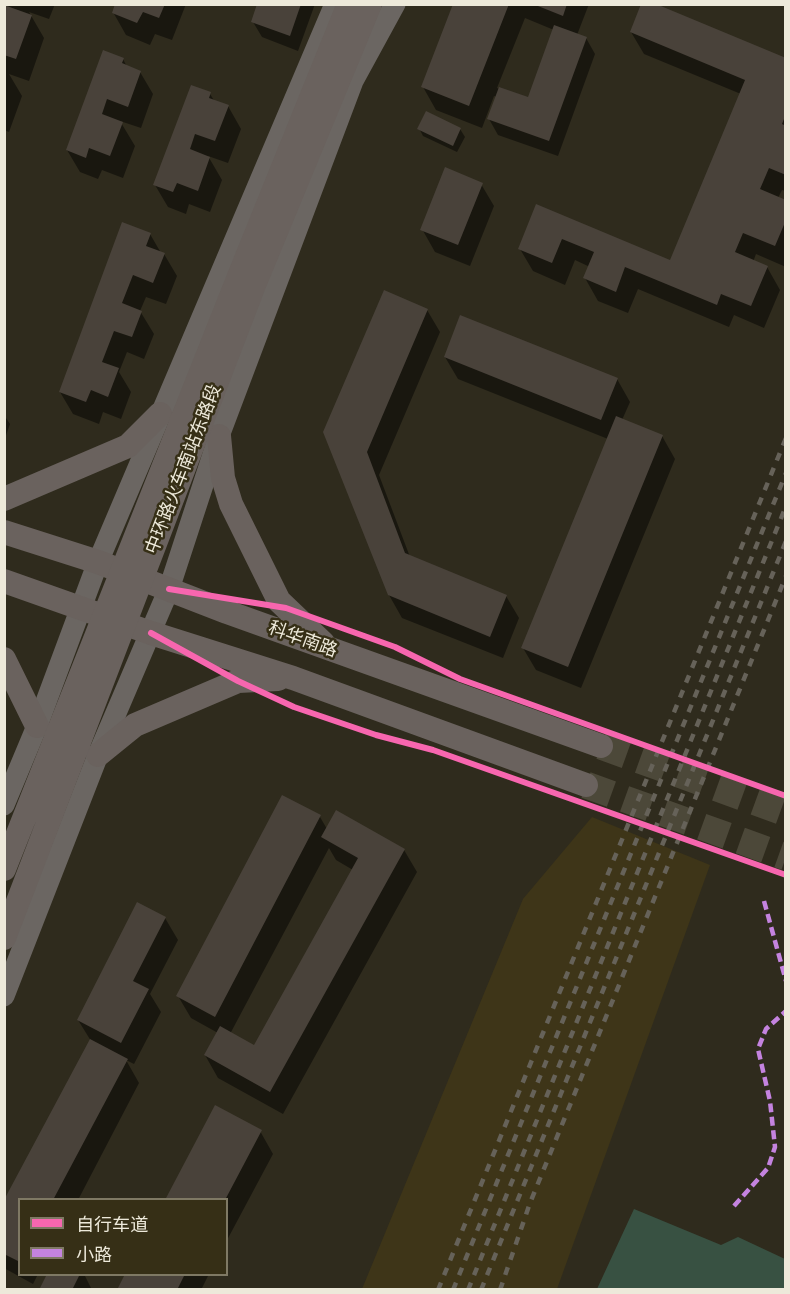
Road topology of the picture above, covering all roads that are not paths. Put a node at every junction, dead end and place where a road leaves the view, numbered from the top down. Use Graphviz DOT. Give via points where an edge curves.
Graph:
graph roads {
  1 [pos="335,4"];
  2 [pos="349,4"];
  3 [pos="370,4"];
  4 [pos="395,4"];
  5 [pos="160,414"];
  6 [pos="219,436"];
  7 [pos="4,499"];
  8 [pos="4,532"];
  9 [pos="98,562"];
  10 [pos="4,581"];
  11 [pos="169,588"];
  12 [pos="81,608"];
  13 [pos="151,633"];
  14 [pos="329,649"];
  15 [pos="4,659"];
  16 [pos="293,678"];
  17 [pos="37,726"];
  18 [pos="601,746"];
  19 [pos="98,755"];
  20 [pos="586,785"];
  21 [pos="4,805"];
  22 [pos="4,869"];
  23 [pos="4,938"];
  24 [pos="4,996"];
  1 -- 5 [label="main road"];
  2 -- 22 [label="main road, 中环路火车南站东路段, bridge"];
  3 -- 23 [label="main road, 中环路火车南站东路段, bridge" via="254,285"];
  4 -- 6 [label="main road" via="353,81"];
  5 -- 7 [label="main road" via="128,446"];
  5 -- 9 [label="main road"];
  6 -- 11 [label="main road"];
  6 -- 14 [label="main road" via="231,504 279,601"];
  8 -- 9 [label="main road, 科华南路"];
  9 -- 11 [label="main road, 科华南路"];
  9 -- 12 [label="main road"];
  10 -- 12 [label="main road"];
  11 -- 13 [label="main road"];
  11 -- 14 [label="main road, 科华南路"];
  12 -- 13 [label="main road"];
  12 -- 17 [label="main road"];
  13 -- 16 [label="main road"];
  13 -- 19 [label="main road"];
  14 -- 18 [label="main road, 科华南路"];
  15 -- 17 [label="main road"];
  16 -- 19 [label="main road" via="238,681 135,726"];
  16 -- 20 [label="main road"];
  17 -- 21 [label="main road"];
  19 -- 24 [label="main road"];
}
